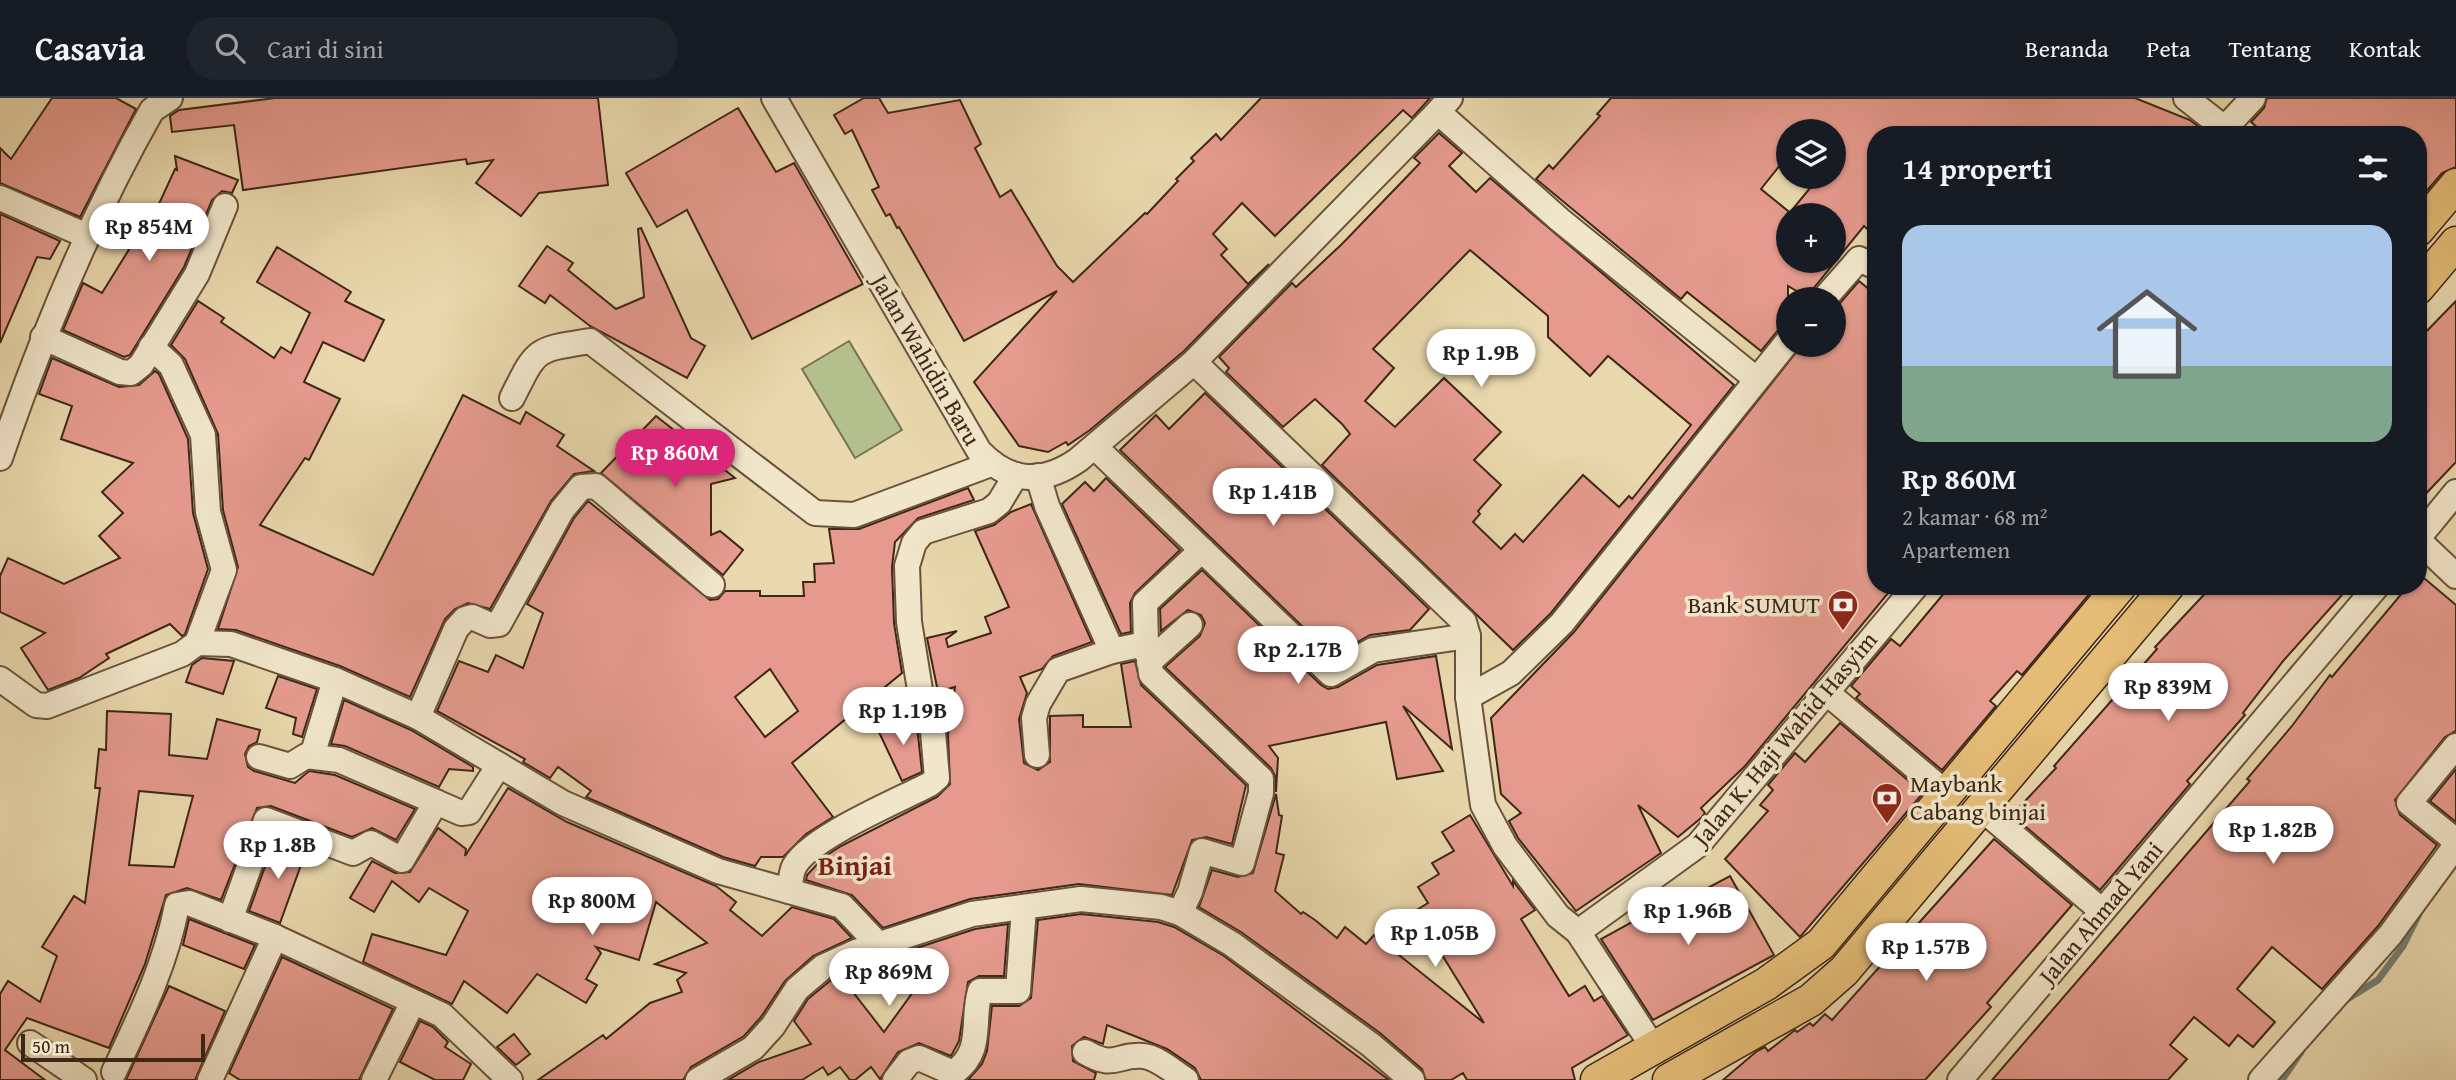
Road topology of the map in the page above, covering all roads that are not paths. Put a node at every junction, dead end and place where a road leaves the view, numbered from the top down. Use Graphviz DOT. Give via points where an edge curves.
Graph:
graph roads {
  1 [pos="170,98"];
  2 [pos="774,98"];
  3 [pos="2186,98"];
  4 [pos="2253,98"];
  5 [pos="1444,105"];
  6 [pos="2222,126"];
  7 [pos="2233,126"];
  8 [pos="0,198"];
  9 [pos="2452,198"];
  10 [pos="225,206"];
  11 [pos="2427,222"];
  12 [pos="87,236"];
  13 [pos="2456,243"];
  14 [pos="1867,263"];
  15 [pos="2427,277"];
  16 [pos="1834,287"];
  17 [pos="43,337"];
  18 [pos="151,347"];
  19 [pos="1776,355"];
  20 [pos="1194,362"];
  21 [pos="1756,379"];
  22 [pos="512,398"];
  23 [pos="1095,447"];
  24 [pos="0,458"];
  25 [pos="991,464"];
  26 [pos="1027,476"];
  27 [pos="2456,492"];
  28 [pos="2427,528"];
  29 [pos="2427,548"];
  30 [pos="1202,550"];
  31 [pos="2456,576"];
  32 [pos="712,585"];
  33 [pos="1908,595"];
  34 [pos="2112,595"];
  35 [pos="2154,595"];
  36 [pos="2369,595"];
  37 [pos="1190,625"];
  38 [pos="1468,636"];
  39 [pos="197,643"];
  40 [pos="1111,651"];
  41 [pos="1145,653"];
  42 [pos="0,679"];
  43 [pos="334,680"];
  44 [pos="1826,692"];
  45 [pos="1468,697"];
  46 [pos="418,717"];
  47 [pos="2456,747"];
  48 [pos="1037,755"];
  49 [pos="313,756"];
  50 [pos="259,757"];
  51 [pos="499,765"];
  52 [pos="1946,793"];
  53 [pos="436,802"];
  54 [pos="1981,808"];
  55 [pos="2456,843"];
  56 [pos="789,891"];
  57 [pos="1024,907"];
  58 [pos="2102,911"];
  59 [pos="1180,914"];
  60 [pos="230,920"];
  61 [pos="1578,932"];
  62 [pos="275,937"];
  63 [pos="879,945"];
  64 [pos="413,1002"];
  65 [pos="30,1043"];
  66 [pos="1653,1047"];
  67 [pos="1085,1052"];
  68 [pos="115,1077"];
  69 [pos="84,1080"];
  70 [pos="210,1080"];
  71 [pos="374,1080"];
  72 [pos="510,1080"];
  73 [pos="698,1080"];
  74 [pos="895,1080"];
  75 [pos="1186,1080"];
  76 [pos="1412,1080"];
  77 [pos="1597,1080"];
  78 [pos="1670,1080"];
  79 [pos="1960,1080"];
  80 [pos="2261,1080"];
  1 -- 12 [label="street" via="152,110"];
  2 -- 25 [label="street, Jalan Wahidin Baru" via="979,451"];
  3 -- 6 [label="street"];
  4 -- 7 [label="street"];
  5 -- 20 [label="street"];
  5 -- 21 [label="street" via="1560,220"];
  8 -- 12 [label="street"];
  9 -- 11 [label="main road"];
  10 -- 18 [label="street" via="197,274"];
  12 -- 17 [label="street"];
  13 -- 15 [label="main road"];
  14 -- 16 [label="street" via="1859,259"];
  17 -- 18 [label="street" via="120,372 131,373 141,365"];
  17 -- 24 [label="street"];
  18 -- 39 [label="street" via="171,365 203,435 208,512 224,570"];
  19 -- 21 [label="street"];
  20 -- 23 [label="street"];
  20 -- 38 [label="street" via="1452,608"];
  21 -- 45 [label="street" via="1562,623 1511,673"];
  22 -- 25 [label="street" via="533,357 550,347 590,341 815,513 854,515"];
  23 -- 26 [label="street" via="1063,471"];
  23 -- 30 [label="street"];
  25 -- 26 [label="street, Jalan Wahidin Baru"];
  26 -- 40 [label="street" via="1047,506"];
  26 -- 56 [label="street" via="989,511 923,532 907,566 909,622 920,690 933,732 937,778 837,831 806,853 793,868"];
  27 -- 28 [label="street"];
  29 -- 31 [label="street"];
  30 -- 38 [label="street" via="1331,674 1373,650"];
  30 -- 41 [label="street" via="1144,603"];
  32 -- 46 [label="street" via="596,486 581,487 562,510 499,624 472,617 456,629"];
  33 -- 44 [label="street, Jalan K. Haji Wahid Hasyim"];
  34 -- 52 [label="main road"];
  35 -- 54 [label="main road"];
  36 -- 58 [label="street, Jalan Ahmad Yani"];
  37 -- 41 [label="street"];
  38 -- 45 [label="street"];
  39 -- 42 [label="street" via="181,654 47,706 36,705"];
  39 -- 43 [label="street" via="231,644"];
  40 -- 41 [label="street"];
  40 -- 48 [label="street" via="1058,670 1034,718"];
  41 -- 59 [label="street" via="1151,674 1261,779 1242,863 1202,850"];
  43 -- 46 [label="street"];
  43 -- 49 [label="street"];
  44 -- 52 [label="street"];
  44 -- 61 [label="street, Jalan K. Haji Wahid Hasyim" via="1698,845"];
  45 -- 61 [label="street" via="1483,805 1505,846 1558,916"];
  46 -- 51 [label="street"];
  47 -- 55 [label="street" via="2409,803"];
  49 -- 50 [label="street" via="306,755 290,766"];
  49 -- 53 [label="street" via="339,760"];
  51 -- 53 [label="street" via="469,811 461,813"];
  51 -- 56 [label="street" via="563,803 706,866"];
  52 -- 66 [label="main road" via="1821,944 1766,984"];
  53 -- 60 [label="street" via="402,860 371,843 353,853 266,820"];
  54 -- 58 [label="street"];
  54 -- 78 [label="main road" via="1844,971 1811,1000"];
  55 -- 80 [label="street" via="2390,934"];
  56 -- 63 [label="street" via="842,906"];
  57 -- 59 [label="street" via="1080,899 1161,906"];
  57 -- 63 [label="street" via="972,914"];
  57 -- 74 [label="street" via="1018,991 980,990 976,1040 960,1068 953,1073 919,1058 909,1062"];
  58 -- 79 [label="street, Jalan Ahmad Yani"];
  59 -- 76 [label="street" via="1232,944"];
  60 -- 62 [label="street"];
  60 -- 68 [label="street" via="189,903 177,905 172,935"];
  61 -- 66 [label="street"];
  62 -- 64 [label="street"];
  62 -- 70 [label="street"];
  63 -- 73 [label="street" via="823,967 797,989 753,1048"];
  64 -- 71 [label="street"];
  64 -- 72 [label="street" via="442,1015"];
  65 -- 69 [label="street"];
  66 -- 77 [label="main road"];
  67 -- 75 [label="street" via="1102,1062 1149,1057"];
}
